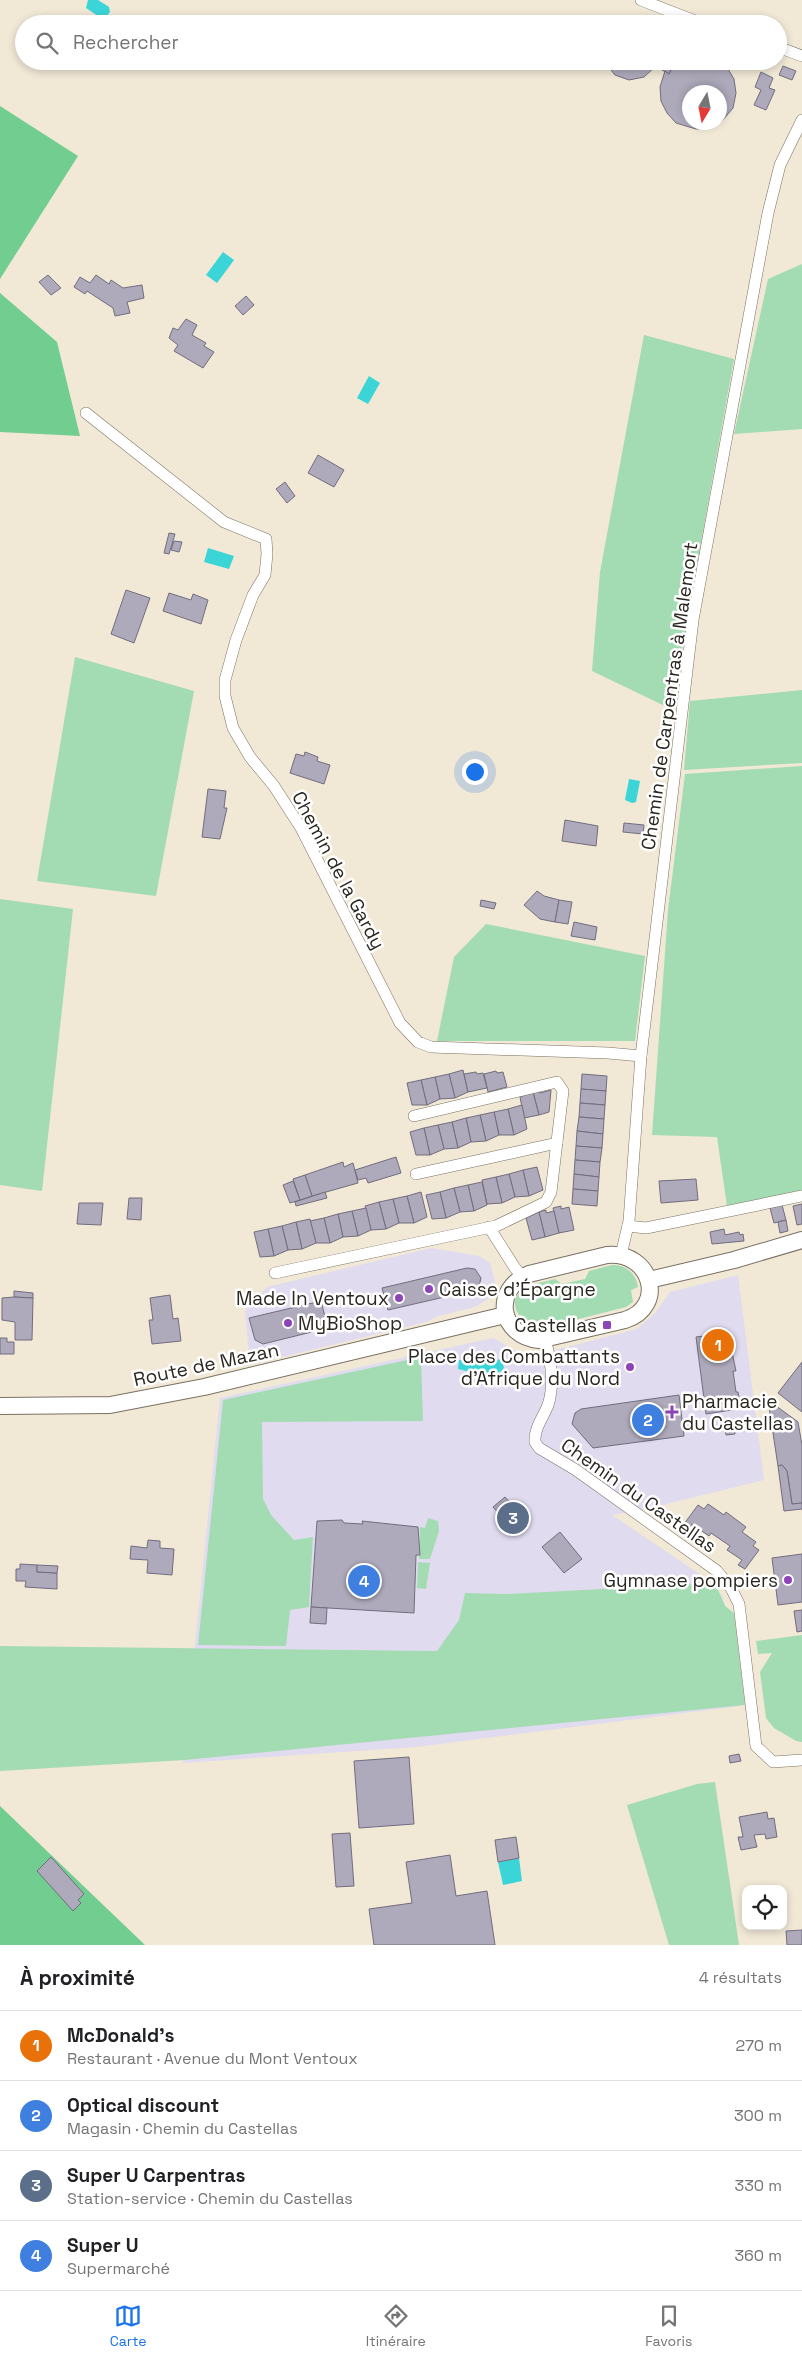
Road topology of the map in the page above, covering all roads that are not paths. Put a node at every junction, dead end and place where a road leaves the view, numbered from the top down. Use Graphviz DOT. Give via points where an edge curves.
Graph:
graph roads {
  1 [pos="641,0"];
  2 [pos="680,15"];
  3 [pos="787,50"];
  4 [pos="802,56"];
  5 [pos="802,120"];
  6 [pos="86,413"];
  7 [pos="641,1056"];
  8 [pos="414,1116"];
  9 [pos="557,1143"];
  10 [pos="416,1174"];
  11 [pos="802,1196"];
  12 [pos="628,1226"];
  13 [pos="489,1227"];
  14 [pos="802,1240"];
  15 [pos="802,1248"];
  16 [pos="620,1255"];
  17 [pos="734,1260"];
  18 [pos="275,1273"];
  19 [pos="523,1277"];
  20 [pos="649,1280"];
  21 [pos="506,1315"];
  22 [pos="545,1339"];
  23 [pos="0,1406"];
  24 [pos="802,1760"];
  1 -- 2 [label="street"];
  3 -- 4 [label="street"];
  5 -- 7 [label="street, Chemin de Carpentras à Malemort" via="780,166 768,213 696,601"];
  6 -- 7 [label="street, Chemin de la Gardy" via="224,522 266,538 264,574 236,640 225,680 225,696 233,728 301,828 400,1023 418,1042 431,1047"];
  7 -- 12 [label="street, Chemin de Carpentras à Malemort"];
  8 -- 9 [label="street" via="557,1082 563,1091"];
  9 -- 10 [label="street"];
  9 -- 13 [label="street" via="551,1192 546,1202"];
  11 -- 12 [label="street" via="646,1228"];
  12 -- 16 [label="street, Chemin de Carpentras à Malemort"];
  13 -- 18 [label="street"];
  13 -- 19 [label="street"];
  14 -- 17 [label="main road"];
  15 -- 17 [label="main road"];
  16 -- 19 [label="main road"];
  16 -- 20 [label="main road" via="636,1260"];
  17 -- 20 [label="main road"];
  19 -- 21 [label="main road" via="509,1290 505,1301"];
  20 -- 22 [label="main road" via="648,1298 636,1315"];
  21 -- 22 [label="main road" via="519,1334"];
  21 -- 23 [label="main road, Route de Mazan" via="204,1387 110,1405"];
  22 -- 24 [label="street, Chemin du Castellas" via="550,1358 551,1389 548,1405 536,1430 535,1442 539,1448 576,1470 722,1576 739,1604 756,1746 773,1762"];
}
